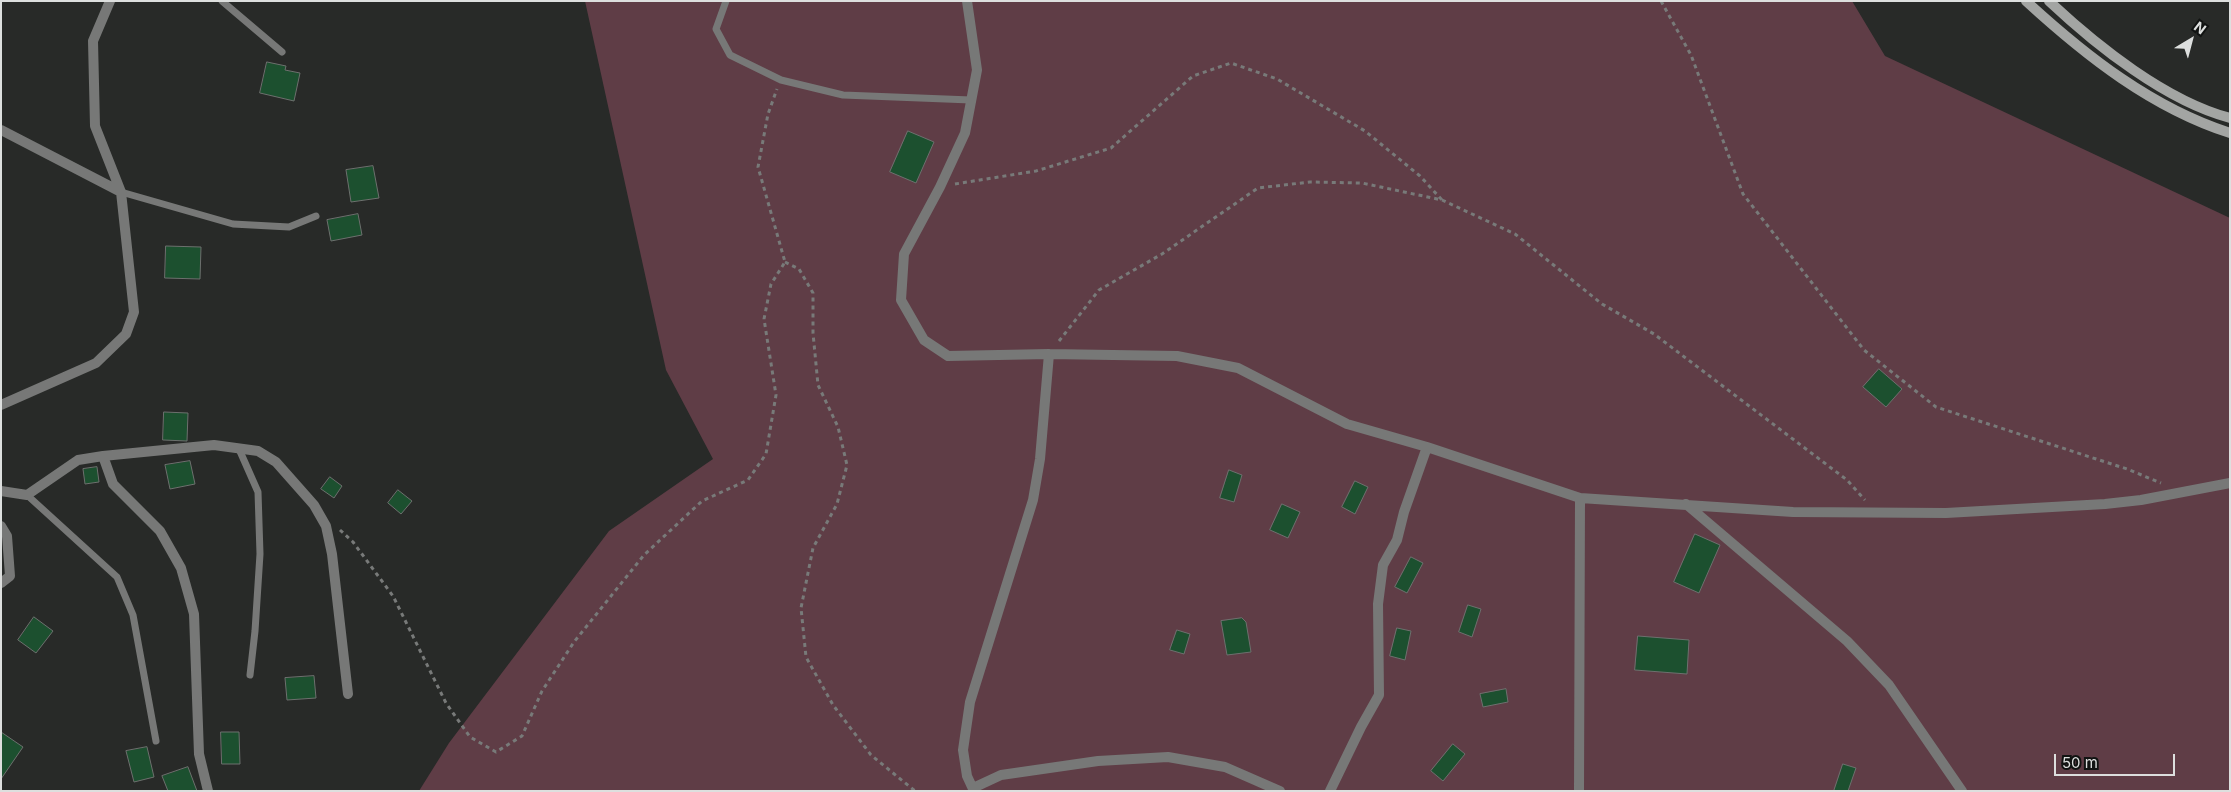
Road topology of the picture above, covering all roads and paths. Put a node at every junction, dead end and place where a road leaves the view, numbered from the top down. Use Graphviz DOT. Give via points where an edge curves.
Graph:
graph roads {
  1 [pos="110,1"];
  2 [pos="222,1"];
  3 [pos="726,1"];
  4 [pos="967,1"];
  5 [pos="1661,1"];
  6 [pos="2026,1"];
  7 [pos="2049,1"];
  8 [pos="282,52"];
  9 [pos="781,80"];
  10 [pos="971,100"];
  11 [pos="2230,118"];
  12 [pos="1,130"];
  13 [pos="2230,133"];
  14 [pos="940,187"];
  15 [pos="121,192"];
  16 [pos="1442,200"];
  17 [pos="316,216"];
  18 [pos="785,262"];
  19 [pos="1049,354"];
  20 [pos="1,405"];
  21 [pos="1427,447"];
  22 [pos="239,449"];
  23 [pos="103,456"];
  24 [pos="2230,483"];
  25 [pos="1,491"];
  26 [pos="2180,492"];
  27 [pos="27,494"];
  28 [pos="1580,498"];
  29 [pos="1686,504"];
  30 [pos="1876,512"];
  31 [pos="334,524"];
  32 [pos="1,526"];
  33 [pos="1,583"];
  34 [pos="250,675"];
  35 [pos="348,694"];
  36 [pos="156,741"];
  37 [pos="974,790"];
  38 [pos="208,791"];
  39 [pos="915,791"];
  40 [pos="1280,791"];
  41 [pos="1330,791"];
  42 [pos="1579,791"];
  43 [pos="1962,791"];
  1 -- 15 [label="street" via="93,41 95,126"];
  2 -- 8 [label="lane"];
  3 -- 9 [label="lane" via="716,29 730,55"];
  4 -- 10 [label="street" via="977,70"];
  5 -- 26 [label="path" via="1691,54 1743,194 1864,350 1936,407 2128,469"];
  6 -- 13 [label="main road" via="2088,53 2155,101"];
  7 -- 11 [label="main road" via="2131,68 2193,106"];
  9 -- 10 [label="lane" via="843,95"];
  9 -- 18 [label="path" via="768,114 758,167"];
  10 -- 14 [label="street" via="964,133"];
  12 -- 15 [label="street"];
  14 -- 16 [label="path" via="1036,171 1111,148 1194,76 1231,63 1277,79 1365,131 1420,176"];
  14 -- 19 [label="street" via="904,254 901,300 924,340 948,356"];
  15 -- 17 [label="lane" via="233,224 290,226"];
  15 -- 20 [label="street" via="134,312 126,334 96,363"];
  16 -- 19 [label="path" via="1362,183 1310,182 1258,188 1162,254 1099,290"];
  16 -- 30 [label="path" via="1515,234 1602,304 1654,334 1847,480"];
  18 -- 31 [label="path" via="771,284 764,319 776,396 766,454 748,480 702,501 644,555 542,690 522,736 496,752 470,737 446,703 393,596 353,542"];
  18 -- 39 [label="path" via="799,269 813,293 818,385 838,427 847,465 837,504 813,548 801,608 806,657 833,705 871,755"];
  19 -- 21 [label="street" via="1177,356 1238,368 1347,424"];
  19 -- 37 [label="street" via="1040,460 1033,500 970,702 963,750 967,776"];
  21 -- 28 [label="street"];
  21 -- 41 [label="street" via="1404,512 1398,540 1383,565 1378,604 1379,695"];
  22 -- 23 [label="street" via="214,445"];
  22 -- 34 [label="lane" via="258,492 260,554"];
  22 -- 35 [label="street" via="258,452 276,462 314,506 326,526"];
  23 -- 27 [label="street" via="78,460"];
  23 -- 38 [label="street" via="113,484 160,531 181,568 194,614 199,754"];
  24 -- 26 [label="street"];
  25 -- 27 [label="street"];
  26 -- 30 [label="street" via="2088,506 1946,513"];
  27 -- 36 [label="lane" via="117,577 133,615"];
  28 -- 29 [label="street"];
  28 -- 42 [label="street"];
  29 -- 30 [label="street" via="1793,512"];
  29 -- 43 [label="street" via="1847,641 1889,685"];
  32 -- 33 [label="street" via="7,536 10,576"];
  37 -- 40 [label="street" via="1001,775 1098,761 1168,757 1225,767"];
}
